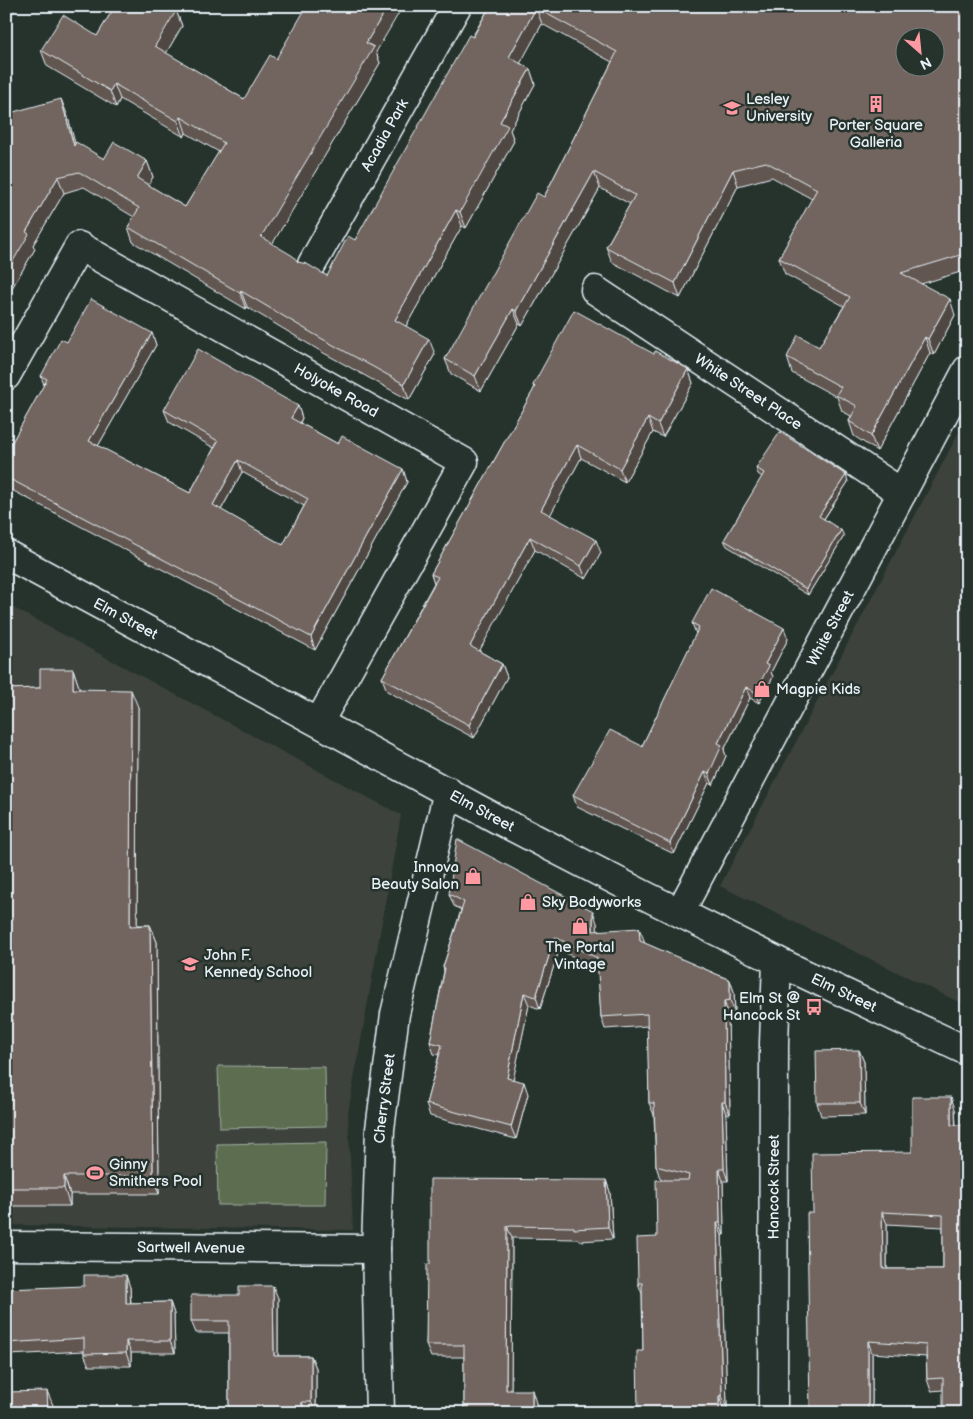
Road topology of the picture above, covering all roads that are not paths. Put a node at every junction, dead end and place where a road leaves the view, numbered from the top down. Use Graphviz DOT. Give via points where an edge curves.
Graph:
graph roads {
  1 [pos="457,6"];
  2 [pos="312,264"];
  3 [pos="595,290"];
  4 [pos="967,370"];
  5 [pos="6,376"];
  6 [pos="902,493"];
  7 [pos="6,554"];
  8 [pos="319,722"];
  9 [pos="448,791"];
  10 [pos="680,912"];
  11 [pos="777,961"];
  12 [pos="967,1051"];
  13 [pos="6,1246"];
  14 [pos="376,1249"];
  15 [pos="380,1413"];
  16 [pos="773,1413"];
  1 -- 2 [label="street, Acadia Park"];
  3 -- 6 [label="street, White Street Place"];
  4 -- 6 [label="street, White Street"];
  5 -- 8 [label="street, Holyoke Road" via="79,246 464,462"];
  6 -- 10 [label="street, White Street"];
  7 -- 8 [label="street, Elm Street"];
  8 -- 9 [label="street, Elm Street"];
  9 -- 10 [label="street, Elm Street"];
  9 -- 14 [label="street, Cherry Street" via="395,1014 380,1129"];
  10 -- 11 [label="street, Elm Street"];
  11 -- 12 [label="street, Elm Street"];
  11 -- 16 [label="street, Hancock Street"];
  13 -- 14 [label="street, Sartwell Avenue"];
  14 -- 15 [label="street, Cherry Street"];
}
